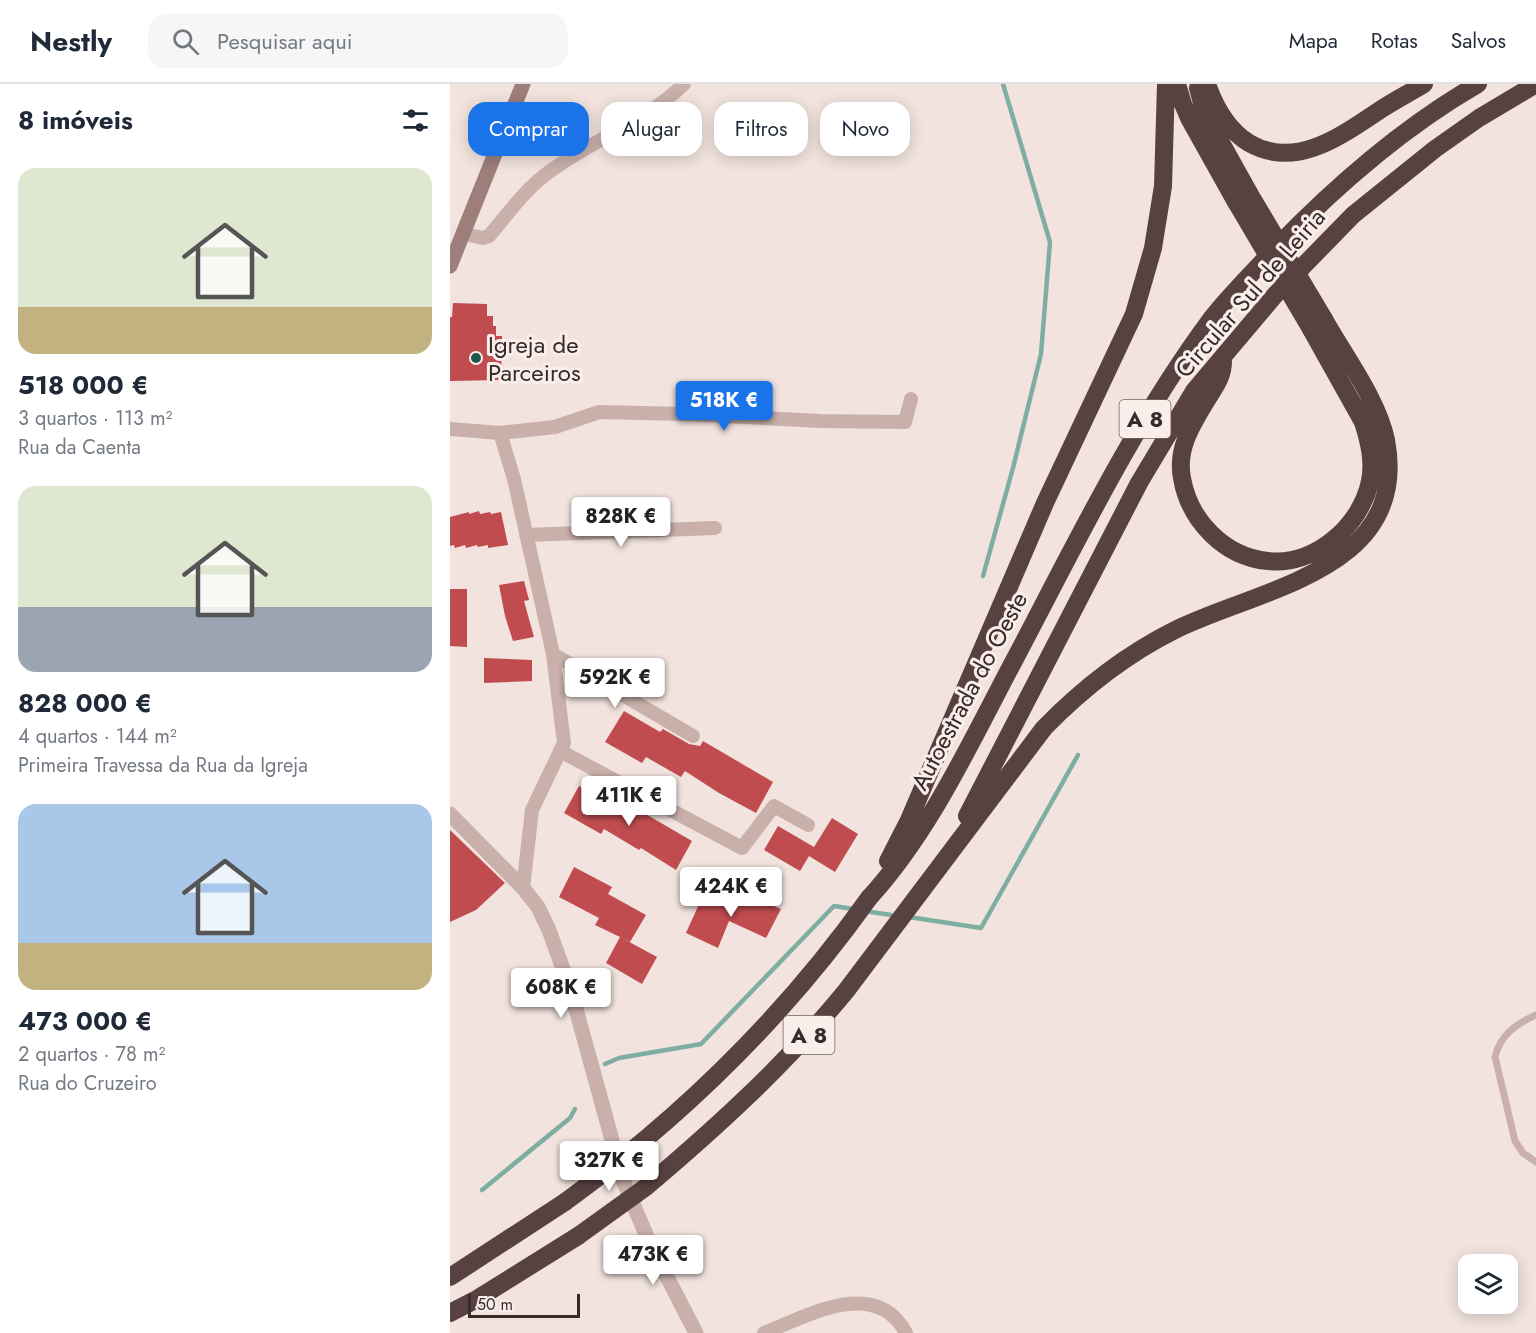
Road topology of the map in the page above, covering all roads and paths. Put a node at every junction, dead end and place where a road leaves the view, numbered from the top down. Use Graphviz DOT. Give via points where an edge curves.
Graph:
graph roads {
  1 [pos="523,84"];
  2 [pos="684,84"];
  3 [pos="1166,84"];
  4 [pos="1177,84"];
  5 [pos="1197,84"];
  6 [pos="1207,84"];
  7 [pos="1424,84"];
  8 [pos="1478,84"];
  9 [pos="1536,84"];
  10 [pos="1243,198"];
  11 [pos="464,234"];
  12 [pos="450,266"];
  13 [pos="1317,324"];
  14 [pos="1223,356"];
  15 [pos="910,399"];
  16 [pos="450,429"];
  17 [pos="500,433"];
  18 [pos="715,528"];
  19 [pos="526,535"];
  20 [pos="553,654"];
  21 [pos="693,736"];
  22 [pos="560,751"];
  23 [pos="450,814"];
  24 [pos="808,825"];
  25 [pos="909,834"];
  26 [pos="945,858"];
  27 [pos="524,888"];
  28 [pos="1536,1015"];
  29 [pos="1536,1162"];
  30 [pos="450,1277"];
  31 [pos="450,1313"];
  32 [pos="696,1333"];
  33 [pos="764,1333"];
  34 [pos="906,1333"];
  1 -- 11 [label="main road"];
  2 -- 11 [label="street" via="643,116 548,172 489,236"];
  3 -- 25 [label="highway" via="1163,186 1153,248 1134,314 1045,503"];
  4 -- 10 [label="highway" via="1189,118"];
  5 -- 10 [label="highway" via="1205,114"];
  6 -- 7 [label="highway" via="1233,130 1254,145 1279,153 1303,151 1332,141"];
  8 -- 25 [label="highway, Autoestrada do Oeste / A 8" via="1430,114 1356,170 1295,228 1214,316 1168,381 1106,487 978,728"];
  9 -- 14 [label="highway, Circular Sul de Leiria / A 8" via="1435,148 1353,214"];
  10 -- 13 [label="highway, bridge"];
  11 -- 12 [label="main road"];
  13 -- 14 [label="highway" via="1363,422 1371,469 1366,495 1351,522 1312,553 1268,561 1228,549 1203,525 1186,496 1180,459 1185,440 1223,373"];
  13 -- 26 [label="highway" via="1375,408 1386,439 1389,464 1383,499 1361,539 1340,558 1312,574 1175,630 1100,676 1044,728"];
  14 -- 26 [label="highway, Circular Sul de Leiria / A 8" via="1194,391 1139,483"];
  15 -- 17 [label="street" via="905,422 599,412 555,427"];
  16 -- 17 [label="street"];
  17 -- 19 [label="street"];
  18 -- 19 [label="street"];
  19 -- 20 [label="street"];
  20 -- 21 [label="street"];
  20 -- 22 [label="street" via="564,743"];
  22 -- 24 [label="street" via="742,848 774,806"];
  22 -- 27 [label="street" via="532,810"];
  23 -- 27 [label="street"];
  25 -- 30 [label="highway, Autoestrada do Oeste / A 8, bridge" via="884,881 841,937 716,1077 641,1144 565,1202"];
  26 -- 31 [label="highway, A 8, bridge" via="846,991 745,1101 646,1187 578,1236"];
  27 -- 32 [label="street" via="549,930 571,991 628,1196"];
  28 -- 29 [label="lane" via="1509,1031 1498,1044 1495,1057 1515,1141"];
  33 -- 34 [label="street" via="848,1303 878,1308 894,1317"];
}
